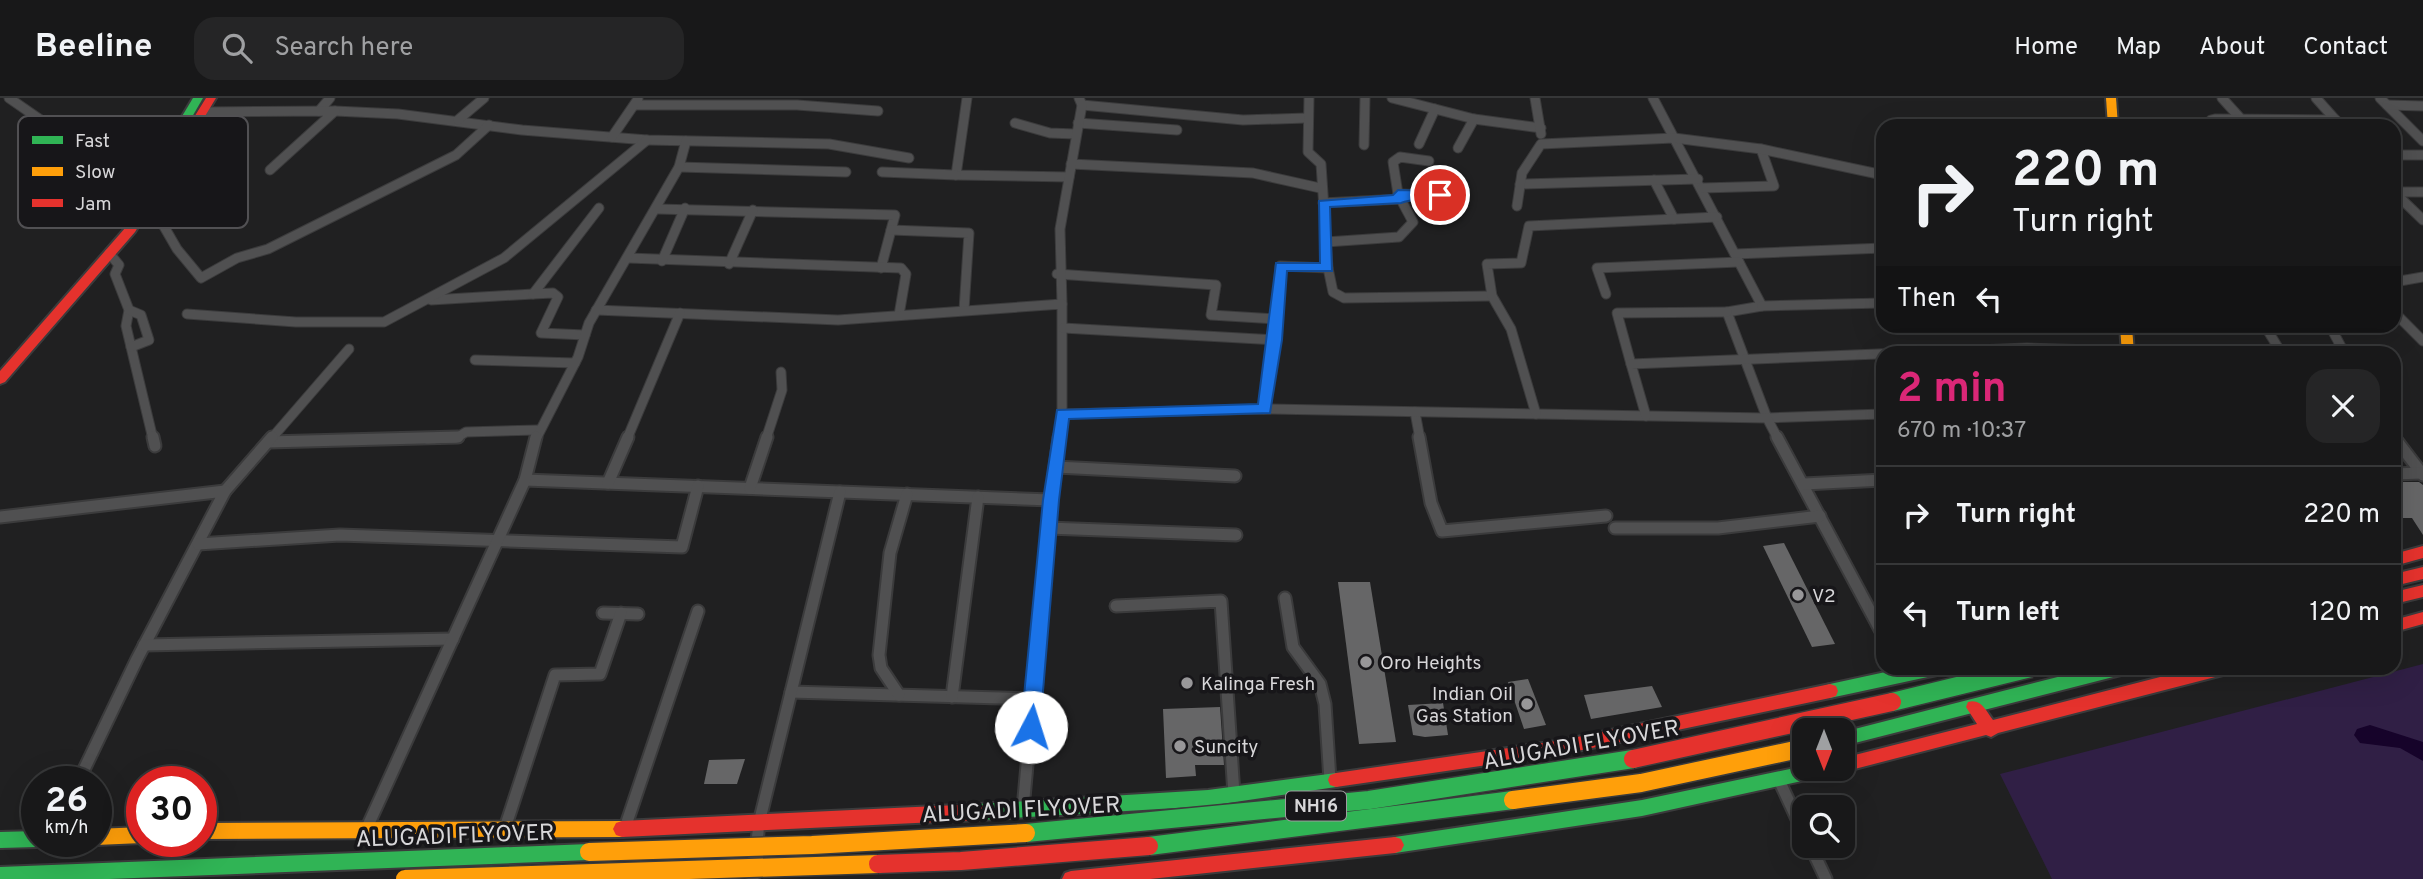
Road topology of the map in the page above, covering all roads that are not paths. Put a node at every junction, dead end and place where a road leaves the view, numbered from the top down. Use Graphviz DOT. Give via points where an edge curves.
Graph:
graph roads {
  1 [pos="9,98"];
  2 [pos="330,98"];
  3 [pos="484,98"];
  4 [pos="626,98"];
  5 [pos="967,98"];
  6 [pos="1309,98"];
  7 [pos="1365,98"];
  8 [pos="1392,98"];
  9 [pos="1535,98"];
  10 [pos="1653,98"];
  11 [pos="2111,98"];
  12 [pos="2222,98"];
  13 [pos="2316,98"];
  14 [pos="1413,100"];
  15 [pos="637,101"];
  16 [pos="1080,102"];
  17 [pos="1095,102"];
  18 [pos="2384,102"];
  19 [pos="204,103"];
  20 [pos="2423,106"];
  21 [pos="1435,110"];
  22 [pos="319,111"];
  23 [pos="335,111"];
  24 [pos="878,111"];
  25 [pos="35,116"];
  26 [pos="1307,118"];
  27 [pos="1474,119"];
  28 [pos="2112,119"];
  29 [pos="2241,119"];
  30 [pos="2335,119"];
  31 [pos="458,120"];
  32 [pos="1015,123"];
  33 [pos="1077,123"];
  34 [pos="489,125"];
  35 [pos="1541,128"];
  36 [pos="1177,130"];
  37 [pos="1075,134"];
  38 [pos="612,137"];
  39 [pos="1674,138"];
  40 [pos="647,140"];
  41 [pos="686,141"];
  42 [pos="2423,141"];
  43 [pos="1419,144"];
  44 [pos="1541,144"];
  45 [pos="1364,145"];
  46 [pos="1458,148"];
  47 [pos="1761,149"];
  48 [pos="2401,155"];
  49 [pos="2423,155"];
  50 [pos="909,158"];
  51 [pos="1429,161"];
  52 [pos="1071,164"];
  53 [pos="679,167"];
  54 [pos="270,170"];
  55 [pos="846,172"];
  56 [pos="882,172"];
  57 [pos="1876,174"];
  58 [pos="956,175"];
  59 [pos="1069,177"];
  60 [pos="1654,180"];
  61 [pos="1700,183"];
  62 [pos="1520,184"];
  63 [pos="1320,188"];
  64 [pos="2401,192"];
  65 [pos="2423,192"];
  66 [pos="1440,195"];
  67 [pos="1400,197"];
  68 [pos="2401,199"];
  69 [pos="1323,203"];
  70 [pos="1517,206"];
  71 [pos="599,208"];
  72 [pos="685,208"];
  73 [pos="657,209"];
  74 [pos="753,210"];
  75 [pos="1717,217"];
  76 [pos="1674,219"];
  77 [pos="2423,219"];
  78 [pos="128,228"];
  79 [pos="129,228"];
  80 [pos="154,228"];
  81 [pos="891,230"];
  82 [pos="1326,242"];
  83 [pos="1876,248"];
  84 [pos="109,253"];
  85 [pos="628,258"];
  86 [pos="1737,258"];
  87 [pos="662,261"];
  88 [pos="729,264"];
  89 [pos="881,268"];
  90 [pos="1328,268"];
  91 [pos="90,273"];
  92 [pos="115,274"];
  93 [pos="1057,274"];
  94 [pos="2423,277"];
  95 [pos="2401,281"];
  96 [pos="533,294"];
  97 [pos="1606,294"];
  98 [pos="1492,296"];
  99 [pos="425,300"];
  100 [pos="1876,303"];
  101 [pos="1062,304"];
  102 [pos="1762,306"];
  103 [pos="129,310"];
  104 [pos="596,310"];
  105 [pos="964,310"];
  106 [pos="1727,312"];
  107 [pos="680,313"];
  108 [pos="187,314"];
  109 [pos="899,315"];
  110 [pos="1277,319"];
  111 [pos="2401,319"];
  112 [pos="1063,328"];
  113 [pos="585,335"];
  114 [pos="1275,340"];
  115 [pos="2423,341"];
  116 [pos="131,347"];
  117 [pos="349,349"];
  118 [pos="1876,356"];
  119 [pos="1745,357"];
  120 [pos="475,360"];
  121 [pos="0,363"];
  122 [pos="575,363"];
  123 [pos="1631,364"];
  124 [pos="781,372"];
  125 [pos="0,379"];
  126 [pos="1265,409"];
  127 [pos="1415,412"];
  128 [pos="1062,414"];
  129 [pos="1536,414"];
  130 [pos="1876,414"];
  131 [pos="1646,416"];
  132 [pos="1767,418"];
  133 [pos="538,430"];
  134 [pos="268,442"];
  135 [pos="155,446"];
  136 [pos="2401,446"];
  137 [pos="1056,467"];
  138 [pos="2401,474"];
  139 [pos="2422,474"];
  140 [pos="1235,476"];
  141 [pos="525,480"];
  142 [pos="1876,480"];
  143 [pos="608,483"];
  144 [pos="1804,484"];
  145 [pos="698,486"];
  146 [pos="751,488"];
  147 [pos="225,491"];
  148 [pos="840,492"];
  149 [pos="907,494"];
  150 [pos="978,497"];
  151 [pos="1051,500"];
  152 [pos="1606,516"];
  153 [pos="1819,516"];
  154 [pos="0,517"];
  155 [pos="1048,528"];
  156 [pos="1615,528"];
  157 [pos="1236,535"];
  158 [pos="497,541"];
  159 [pos="198,544"];
  160 [pos="2423,552"];
  161 [pos="2401,558"];
  162 [pos="2423,573"];
  163 [pos="2401,578"];
  164 [pos="2423,591"];
  165 [pos="2401,596"];
  166 [pos="1285,598"];
  167 [pos="1116,606"];
  168 [pos="698,611"];
  169 [pos="603,613"];
  170 [pos="621,613"];
  171 [pos="638,614"];
  172 [pos="2423,618"];
  173 [pos="1876,622"];
  174 [pos="2401,624"];
  175 [pos="453,639"];
  176 [pos="144,645"];
  177 [pos="1889,675"];
  178 [pos="2003,675"];
  179 [pos="2095,675"];
  180 [pos="2197,675"];
  181 [pos="791,692"];
  182 [pos="899,695"];
  183 [pos="952,697"];
  184 [pos="1033,699"];
  185 [pos="1974,707"];
  186 [pos="1991,730"];
  187 [pos="1855,736"];
  188 [pos="1792,751"];
  189 [pos="1855,762"];
  190 [pos="86,766"];
  191 [pos="1792,777"];
  192 [pos="1330,780"];
  193 [pos="1779,780"];
  194 [pos="1234,794"];
  195 [pos="1792,808"];
  196 [pos="1023,809"];
  197 [pos="759,823"];
  198 [pos="625,828"];
  199 [pos="217,831"];
  200 [pos="504,831"];
  201 [pos="365,832"];
  202 [pos="21,839"];
  203 [pos="0,840"];
  204 [pos="1816,858"];
  205 [pos="0,875"];
  206 [pos="405,879"];
  207 [pos="753,879"];
  208 [pos="1071,879"];
  209 [pos="1826,879"];
  1 -- 25 [label="street"];
  2 -- 22 [label="street"];
  3 -- 31 [label="street"];
  4 -- 15 [label="street"];
  5 -- 58 [label="street"];
  6 -- 26 [label="street"];
  7 -- 45 [label="street"];
  8 -- 14 [label="street"];
  9 -- 35 [label="street"];
  10 -- 39 [label="street"];
  11 -- 28 [label="main road"];
  12 -- 29 [label="street"];
  13 -- 30 [label="street"];
  14 -- 21 [label="street"];
  15 -- 24 [label="street"];
  15 -- 38 [label="street"];
  16 -- 17 [label="street"];
  16 -- 33 [label="street"];
  17 -- 26 [label="street" via="1243,120"];
  18 -- 20 [label="street"];
  18 -- 42 [label="street"];
  19 -- 22 [label="street"];
  21 -- 27 [label="street"];
  21 -- 43 [label="street"];
  22 -- 23 [label="street"];
  23 -- 31 [label="street"];
  23 -- 54 [label="street"];
  26 -- 63 [label="street" via="1308,152 1320,161"];
  27 -- 35 [label="street"];
  27 -- 46 [label="street"];
  31 -- 34 [label="street"];
  32 -- 37 [label="street" via="1050,133"];
  33 -- 36 [label="street"];
  33 -- 37 [label="street"];
  34 -- 38 [label="street"];
  34 -- 80 [label="street" via="456,155 201,278"];
  35 -- 44 [label="street"];
  37 -- 52 [label="street"];
  38 -- 40 [label="street"];
  39 -- 44 [label="street"];
  39 -- 47 [label="street"];
  39 -- 61 [label="street"];
  40 -- 41 [label="street"];
  40 -- 99 [label="street" via="523,244"];
  41 -- 50 [label="street" via="829,144"];
  41 -- 53 [label="street"];
  44 -- 62 [label="street" via="1526,164"];
  47 -- 57 [label="street"];
  47 -- 61 [label="street" via="1774,186"];
  48 -- 49 [label="street"];
  51 -- 67 [label="street" via="1395,159"];
  52 -- 59 [label="street"];
  52 -- 63 [label="street" via="1253,173"];
  53 -- 55 [label="street"];
  53 -- 73 [label="street"];
  56 -- 58 [label="street"];
  58 -- 59 [label="street"];
  59 -- 93 [label="street" via="1062,201"];
  60 -- 61 [label="street"];
  60 -- 62 [label="street"];
  60 -- 76 [label="street"];
  61 -- 75 [label="street"];
  62 -- 70 [label="street"];
  63 -- 69 [label="street"];
  64 -- 65 [label="street"];
  66 -- 67 [label="street"];
  67 -- 69 [label="street"];
  67 -- 82 [label="street" via="1413,222 1399,237"];
  68 -- 77 [label="street"];
  69 -- 82 [label="street"];
  71 -- 96 [label="street"];
  72 -- 73 [label="street"];
  72 -- 74 [label="street"];
  72 -- 87 [label="street"];
  73 -- 85 [label="street"];
  74 -- 81 [label="street" via="895,215"];
  74 -- 88 [label="street"];
  75 -- 76 [label="street"];
  75 -- 86 [label="street"];
  76 -- 98 [label="street" via="1529,226 1521,263 1487,264"];
  78 -- 121 [label="main road"];
  79 -- 84 [label="main road"];
  81 -- 89 [label="street"];
  81 -- 105 [label="street" via="969,233"];
  82 -- 90 [label="street"];
  83 -- 86 [label="street"];
  84 -- 91 [label="main road"];
  84 -- 92 [label="street" via="118,260"];
  85 -- 87 [label="street"];
  85 -- 104 [label="street"];
  86 -- 97 [label="street" via="1597,268"];
  86 -- 102 [label="street"];
  87 -- 88 [label="street"];
  88 -- 89 [label="street"];
  89 -- 109 [label="street" via="901,268 906,274"];
  90 -- 98 [label="street" via="1333,292 1344,298"];
  90 -- 110 [label="street" via="1280,266"];
  91 -- 92 [label="street"];
  91 -- 125 [label="main road"];
  92 -- 103 [label="street"];
  93 -- 101 [label="street"];
  93 -- 110 [label="street" via="1216,285 1211,315"];
  94 -- 95 [label="street"];
  96 -- 99 [label="street"];
  96 -- 113 [label="street" via="558,297 541,333"];
  98 -- 129 [label="street" via="1511,329"];
  99 -- 108 [label="street" via="384,322 296,322"];
  100 -- 102 [label="street"];
  101 -- 105 [label="street"];
  101 -- 112 [label="street"];
  102 -- 106 [label="street"];
  103 -- 116 [label="street" via="126,326"];
  103 -- 116 [label="street" via="141,315 149,340"];
  104 -- 107 [label="street"];
  104 -- 113 [label="street"];
  105 -- 109 [label="street"];
  106 -- 119 [label="street"];
  106 -- 123 [label="street" via="1617,313"];
  107 -- 109 [label="street" via="838,320"];
  107 -- 143 [label="street"];
  110 -- 114 [label="street"];
  111 -- 115 [label="street"];
  112 -- 114 [label="street"];
  112 -- 128 [label="street"];
  113 -- 122 [label="street"];
  114 -- 126 [label="street"];
  116 -- 135 [label="street"];
  117 -- 134 [label="street"];
  118 -- 119 [label="street"];
  119 -- 123 [label="street"];
  119 -- 132 [label="street"];
  120 -- 122 [label="street"];
  122 -- 133 [label="street"];
  123 -- 131 [label="street"];
  124 -- 146 [label="street" via="782,390"];
  126 -- 127 [label="street"];
  126 -- 128 [label="street"];
  127 -- 129 [label="street"];
  127 -- 152 [label="street" via="1431,503 1442,531"];
  128 -- 137 [label="street"];
  129 -- 131 [label="street"];
  130 -- 132 [label="street"];
  131 -- 132 [label="street"];
  132 -- 144 [label="street"];
  133 -- 134 [label="street" via="466,432 456,439"];
  133 -- 141 [label="street"];
  134 -- 147 [label="street"];
  136 -- 139 [label="street"];
  137 -- 140 [label="street"];
  137 -- 151 [label="street"];
  138 -- 139 [label="street"];
  141 -- 143 [label="street"];
  141 -- 158 [label="street"];
  142 -- 144 [label="street"];
  143 -- 145 [label="street"];
  144 -- 153 [label="street"];
  145 -- 146 [label="street"];
  145 -- 158 [label="street" via="682,547"];
  146 -- 148 [label="street"];
  147 -- 154 [label="street"];
  147 -- 159 [label="street"];
  148 -- 149 [label="street"];
  148 -- 181 [label="street"];
  149 -- 150 [label="street"];
  149 -- 182 [label="street" via="886,566 879,655 881,668"];
  150 -- 151 [label="street"];
  150 -- 183 [label="street"];
  151 -- 155 [label="street"];
  153 -- 156 [label="street" via="1718,528"];
  153 -- 173 [label="street"];
  155 -- 157 [label="street"];
  155 -- 184 [label="street"];
  158 -- 159 [label="street" via="340,535"];
  158 -- 175 [label="street"];
  159 -- 176 [label="street"];
  160 -- 161 [label="main road"];
  162 -- 163 [label="main road"];
  164 -- 165 [label="main road"];
  166 -- 192 [label="street" via="1293,647 1320,684 1325,704"];
  167 -- 194 [label="street" via="1221,601"];
  168 -- 198 [label="street"];
  169 -- 170 [label="street"];
  170 -- 171 [label="street"];
  170 -- 200 [label="street" via="600,674 555,675"];
  172 -- 174 [label="main road"];
  175 -- 176 [label="street"];
  175 -- 201 [label="street"];
  176 -- 190 [label="street"];
  177 -- 192 [label="main road" via="1563,747"];
  178 -- 205 [label="main road, ALUGADI FLYOVER / NH16, bridge" via="1643,758 1456,789 1137,825 754,846"];
  179 -- 185 [label="main road"];
  180 -- 186 [label="main road"];
  181 -- 182 [label="street"];
  181 -- 197 [label="street"];
  182 -- 183 [label="street"];
  183 -- 184 [label="street"];
  184 -- 196 [label="street"];
  185 -- 186 [label="main road"];
  185 -- 187 [label="main road"];
  186 -- 189 [label="main road"];
  188 -- 206 [label="main road, ALUGADI FLYOVER / NH16, bridge" via="1641,783 1152,846 961,861"];
  191 -- 193 [label="main road"];
  192 -- 194 [label="main road"];
  193 -- 195 [label="street"];
  193 -- 208 [label="main road" via="1518,828 1200,868"];
  194 -- 196 [label="main road"];
  196 -- 197 [label="main road"];
  197 -- 198 [label="main road"];
  197 -- 207 [label="street"];
  198 -- 200 [label="main road"];
  199 -- 201 [label="main road"];
  200 -- 201 [label="main road"];
  202 -- 203 [label="main road"];
  204 -- 209 [label="street"];
}
